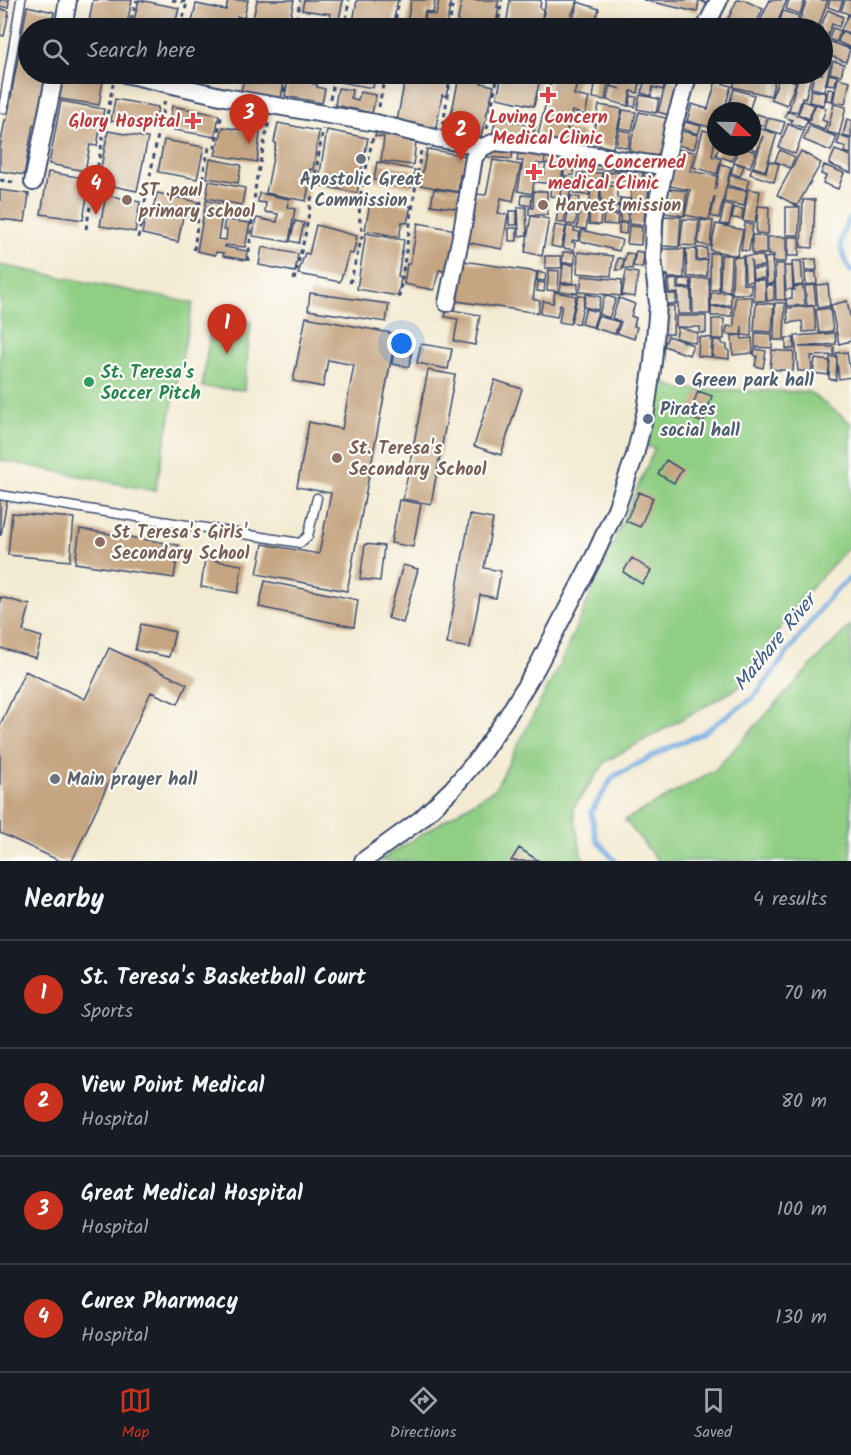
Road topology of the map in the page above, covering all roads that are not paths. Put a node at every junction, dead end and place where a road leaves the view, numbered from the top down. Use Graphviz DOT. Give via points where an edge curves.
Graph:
graph roads {
  1 [pos="21,0"];
  2 [pos="68,0"];
  3 [pos="718,0"];
  4 [pos="18,18"];
  5 [pos="18,18"];
  6 [pos="65,18"];
  7 [pos="710,18"];
  8 [pos="53,84"];
  9 [pos="176,84"];
  10 [pos="686,84"];
  11 [pos="3,109"];
  12 [pos="483,147"];
  13 [pos="663,166"];
  14 [pos="33,182"];
  15 [pos="447,303"];
  16 [pos="0,495"];
  17 [pos="317,498"];
  18 [pos="363,861"];
  1 -- 4 [label="lane"];
  2 -- 6 [label="street"];
  3 -- 7 [label="street"];
  5 -- 11 [label="lane"];
  8 -- 14 [label="street"];
  9 -- 12 [label="street"];
  10 -- 13 [label="street"];
  12 -- 13 [label="street" via="495,142"];
  12 -- 15 [label="street" via="474,157"];
  13 -- 18 [label="street" via="654,219 658,304 654,362 635,455 616,509 537,667 480,756 422,819"];
  16 -- 17 [label="lane" via="300,543 308,536"];
}
